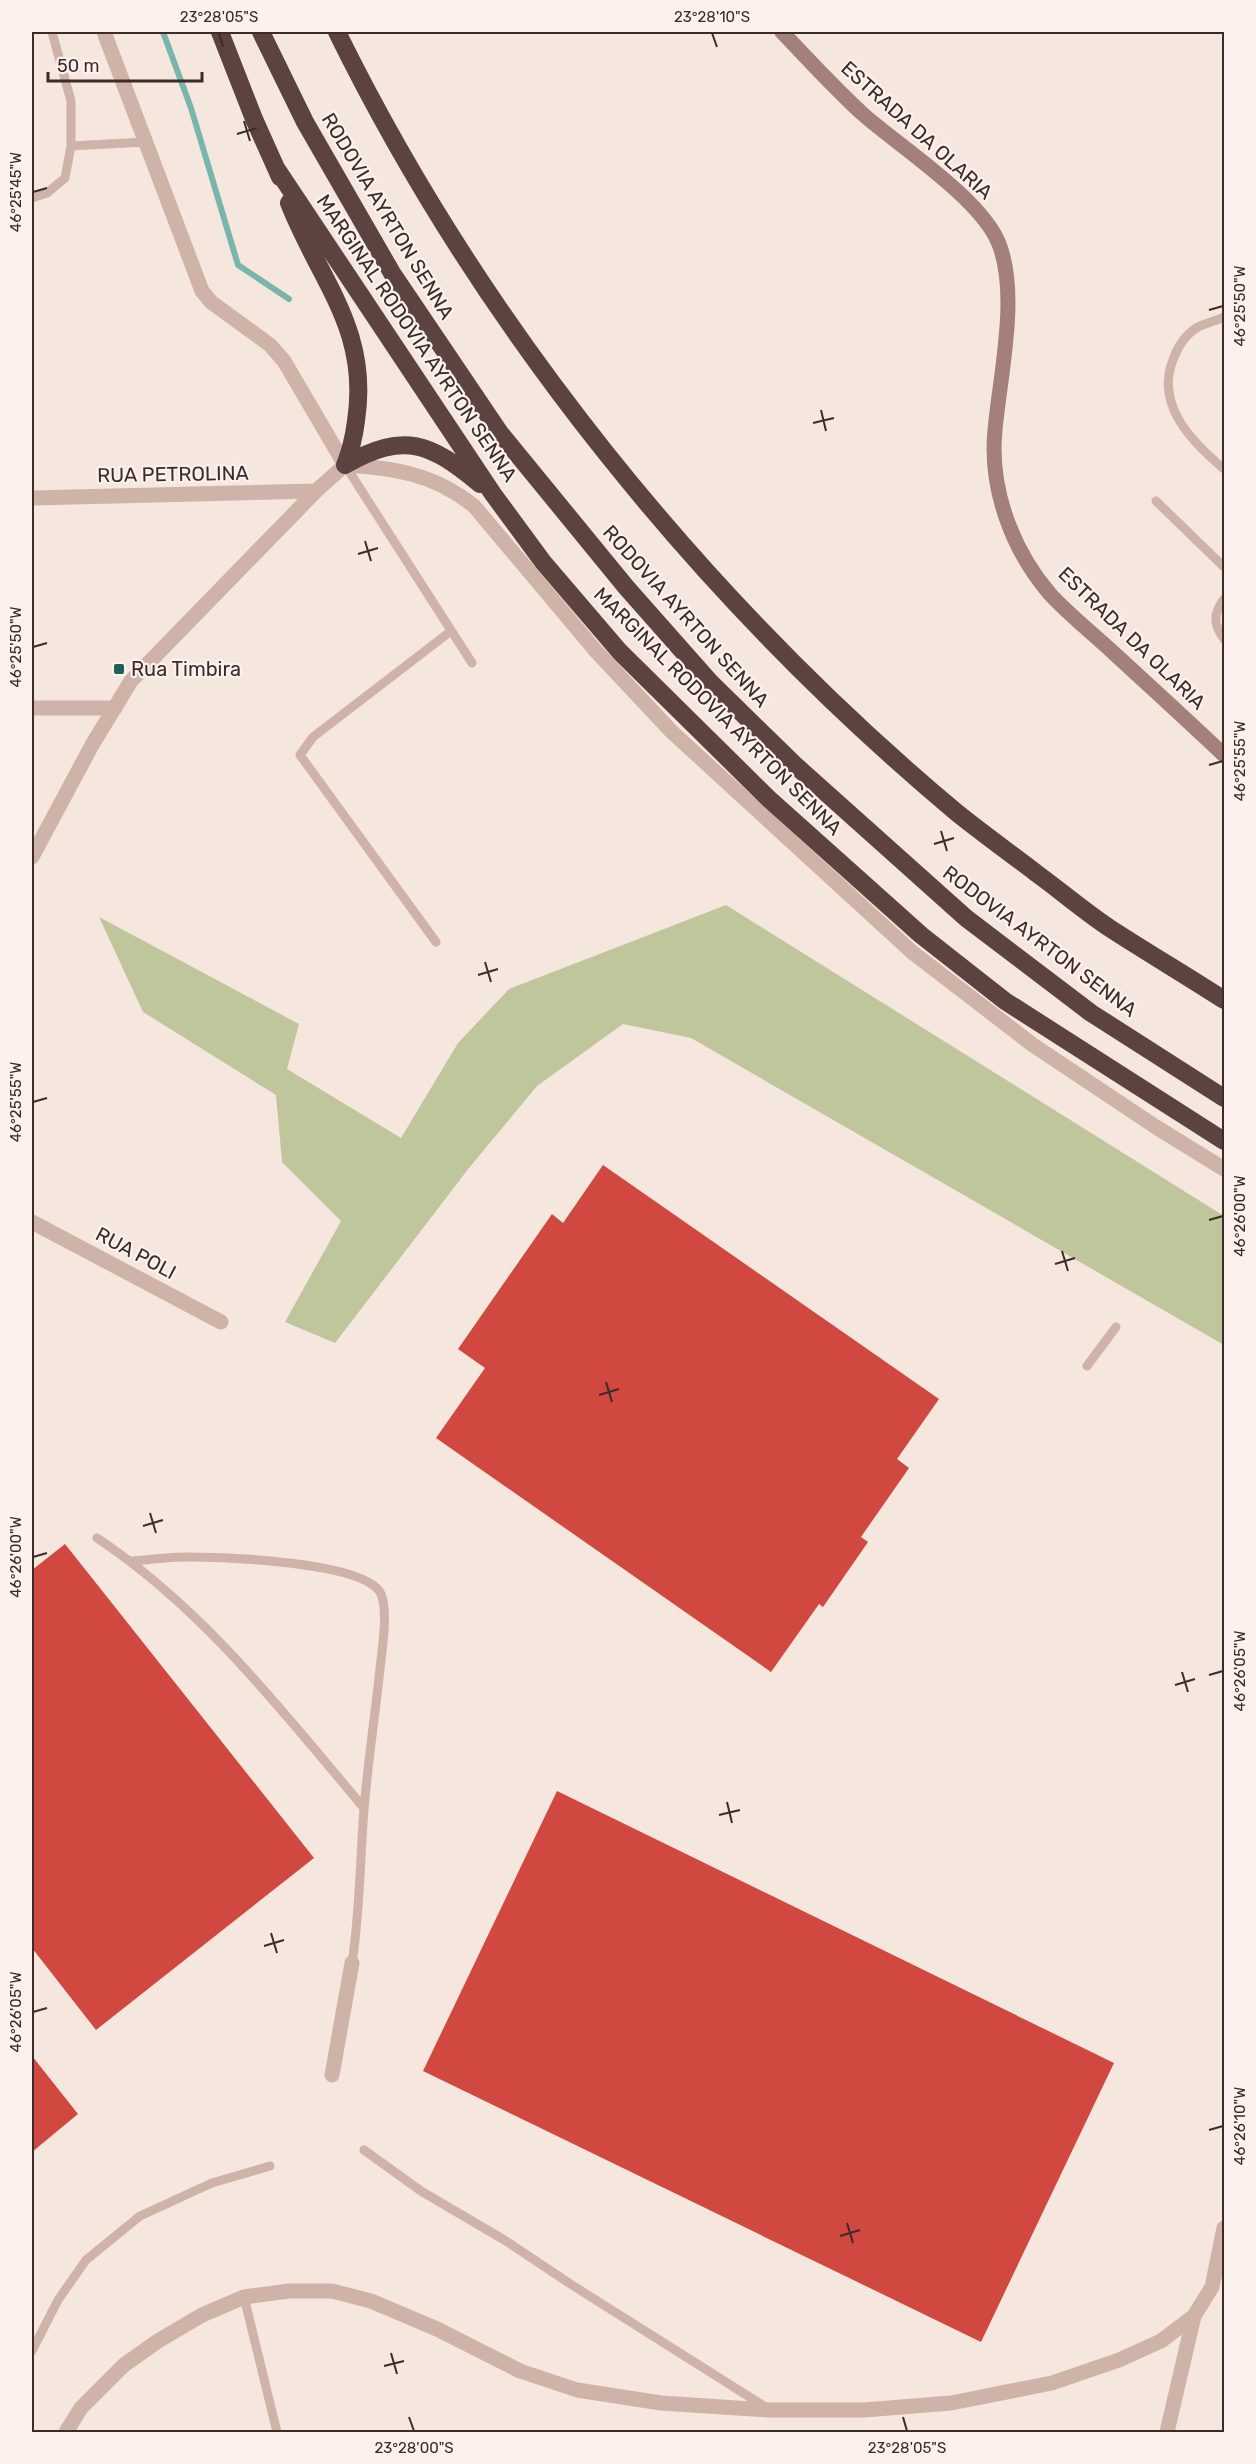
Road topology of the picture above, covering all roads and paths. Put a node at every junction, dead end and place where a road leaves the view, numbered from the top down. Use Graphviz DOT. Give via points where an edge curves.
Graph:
graph roads {
  1 [pos="52,32"];
  2 [pos="104,32"];
  3 [pos="220,32"];
  4 [pos="261,32"];
  5 [pos="337,32"];
  6 [pos="782,32"];
  7 [pos="146,142"];
  8 [pos="71,146"];
  9 [pos="276,168"];
  10 [pos="32,198"];
  11 [pos="1224,318"];
  12 [pos="345,465"];
  13 [pos="1224,469"];
  14 [pos="316,491"];
  15 [pos="493,494"];
  16 [pos="32,498"];
  17 [pos="1156,501"];
  18 [pos="1224,567"];
  19 [pos="1224,599"];
  20 [pos="451,631"];
  21 [pos="1224,639"];
  22 [pos="472,663"];
  23 [pos="32,708"];
  24 [pos="115,708"];
  25 [pos="1224,755"];
  26 [pos="32,857"];
  27 [pos="436,942"];
  28 [pos="1224,1000"];
  29 [pos="1224,1098"];
  30 [pos="1224,1141"];
  31 [pos="1224,1169"];
  32 [pos="32,1222"];
  33 [pos="221,1322"];
  34 [pos="1116,1327"];
  35 [pos="1087,1365"];
  36 [pos="97,1538"];
  37 [pos="132,1561"];
  38 [pos="364,1809"];
  39 [pos="352,1963"];
  40 [pos="332,2075"];
  41 [pos="364,2150"];
  42 [pos="270,2166"];
  43 [pos="1224,2228"];
  44 [pos="1223,2246"];
  45 [pos="244,2297"];
  46 [pos="1194,2316"];
  47 [pos="32,2351"];
  48 [pos="770,2410"];
  49 [pos="66,2433"];
  50 [pos="277,2433"];
  51 [pos="1167,2433"];
  1 -- 8 [label="lane" via="71,101"];
  2 -- 7 [label="street"];
  3 -- 9 [label="highway"];
  4 -- 29 [label="highway, RODOVIA AYRTON SENNA" via="304,122 392,273 500,434 710,682 795,765 966,918 1091,1013"];
  5 -- 28 [label="highway" via="437,213 512,328 702,569 819,689 957,813 1108,927"];
  6 -- 25 [label="main road, ESTRADA DA OLARIA" via="865,116 986,219 1006,269 1008,293 994,433 995,472 1014,536 1025,560 1051,594"];
  7 -- 8 [label="lane"];
  7 -- 12 [label="street" via="202,291 211,302 270,345 284,361"];
  8 -- 10 [label="lane" via="65,178 47,193"];
  9 -- 12 [label="highway" via="356,351 359,406 355,438"];
  9 -- 15 [label="highway, MARGINAL RODOVIA AYRTON SENNA"];
  11 -- 13 [label="lane" via="1196,328 1177,347 1167,394 1175,415"];
  12 -- 14 [label="street"];
  12 -- 15 [label="highway" via="372,450 398,446 431,449"];
  12 -- 20 [label="lane"];
  12 -- 31 [label="street, MARGINAL RODOVIA AYRTON SENNA" via="385,467 433,479 466,500 594,650 672,732 912,952 1033,1045"];
  14 -- 16 [label="street, RUA PETROLINA"];
  14 -- 24 [label="street" via="131,681"];
  15 -- 30 [label="highway, MARGINAL RODOVIA AYRTON SENNA" via="543,562 621,652 769,799 846,868 1005,1001"];
  17 -- 18 [label="lane"];
  19 -- 21 [label="lane" via="1215,618"];
  20 -- 22 [label="lane"];
  20 -- 27 [label="lane" via="313,737 300,755"];
  23 -- 24 [label="street"];
  24 -- 26 [label="street"];
  32 -- 33 [label="street, RUA POLI"];
  34 -- 35 [label="lane"];
  36 -- 37 [label="lane"];
  37 -- 38 [label="lane" via="212,1632"];
  37 -- 38 [label="lane" via="190,1557 317,1566 352,1574 380,1593 384,1613 382,1647"];
  38 -- 39 [label="lane" via="358,1927"];
  39 -- 40 [label="street"];
  41 -- 48 [label="lane" via="421,2191"];
  42 -- 47 [label="lane" via="212,2183 140,2216 86,2260 58,2300"];
  43 -- 44 [label="street"];
  44 -- 46 [label="street" via="1212,2287"];
  45 -- 48 [label="street" via="289,2290 332,2291 371,2301 520,2371 577,2390 662,2403"];
  45 -- 49 [label="street" via="202,2315 124,2365 81,2408"];
  45 -- 50 [label="lane"];
  46 -- 48 [label="street" via="1161,2341 1052,2383 951,2403 864,2410"];
  46 -- 51 [label="street"];
}
